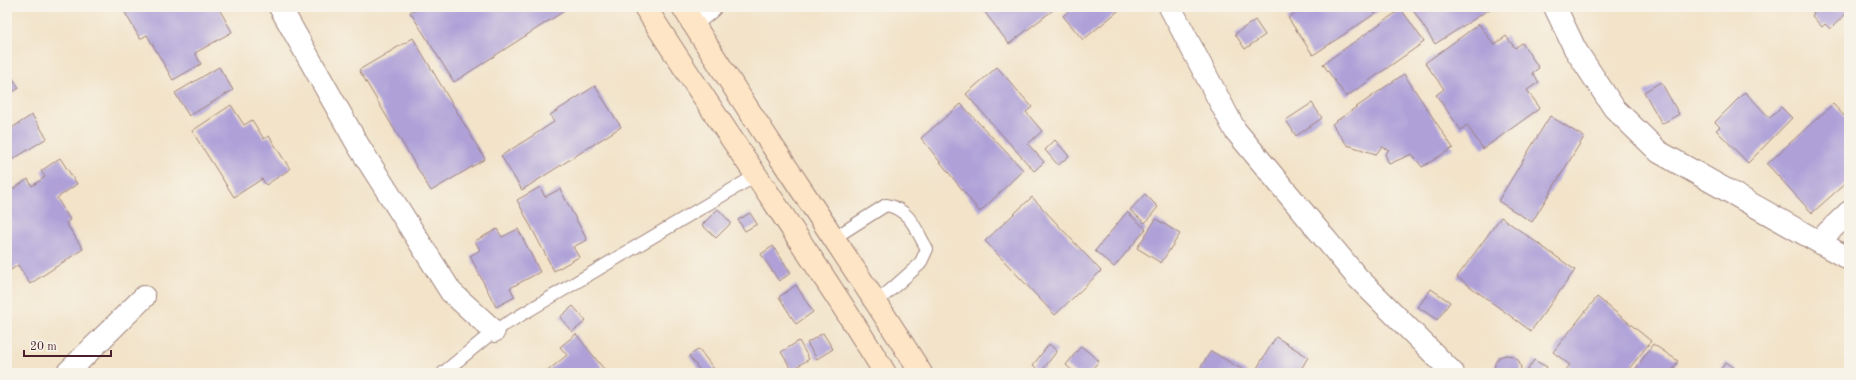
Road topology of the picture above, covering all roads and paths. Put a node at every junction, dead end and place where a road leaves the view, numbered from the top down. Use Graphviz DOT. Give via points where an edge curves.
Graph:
graph roads {
  1 [pos="280,7"];
  2 [pos="645,7"];
  3 [pos="710,7"];
  4 [pos="1170,7"];
  5 [pos="1555,7"];
  6 [pos="688,14"];
  7 [pos="755,176"];
  8 [pos="1849,212"];
  9 [pos="834,238"];
  10 [pos="1819,241"];
  11 [pos="1849,259"];
  12 [pos="144,297"];
  13 [pos="877,302"];
  14 [pos="494,331"];
  15 [pos="67,373"];
  16 [pos="443,373"];
  17 [pos="885,373"];
  18 [pos="920,373"];
  19 [pos="1453,373"];
  1 -- 14 [label="street" via="358,145 451,292"];
  2 -- 7 [label="street"];
  3 -- 6 [label="street"];
  4 -- 19 [label="street" via="1235,130 1357,277"];
  5 -- 10 [label="street" via="1574,49 1614,108 1659,152"];
  6 -- 9 [label="street" via="747,109"];
  7 -- 14 [label="lane"];
  7 -- 17 [label="street"];
  8 -- 10 [label="street"];
  9 -- 13 [label="street"];
  9 -- 13 [label="lane" via="886,205 905,212 928,249 920,264"];
  10 -- 11 [label="street"];
  12 -- 15 [label="street"];
  13 -- 18 [label="street"];
  14 -- 16 [label="lane"];
}
